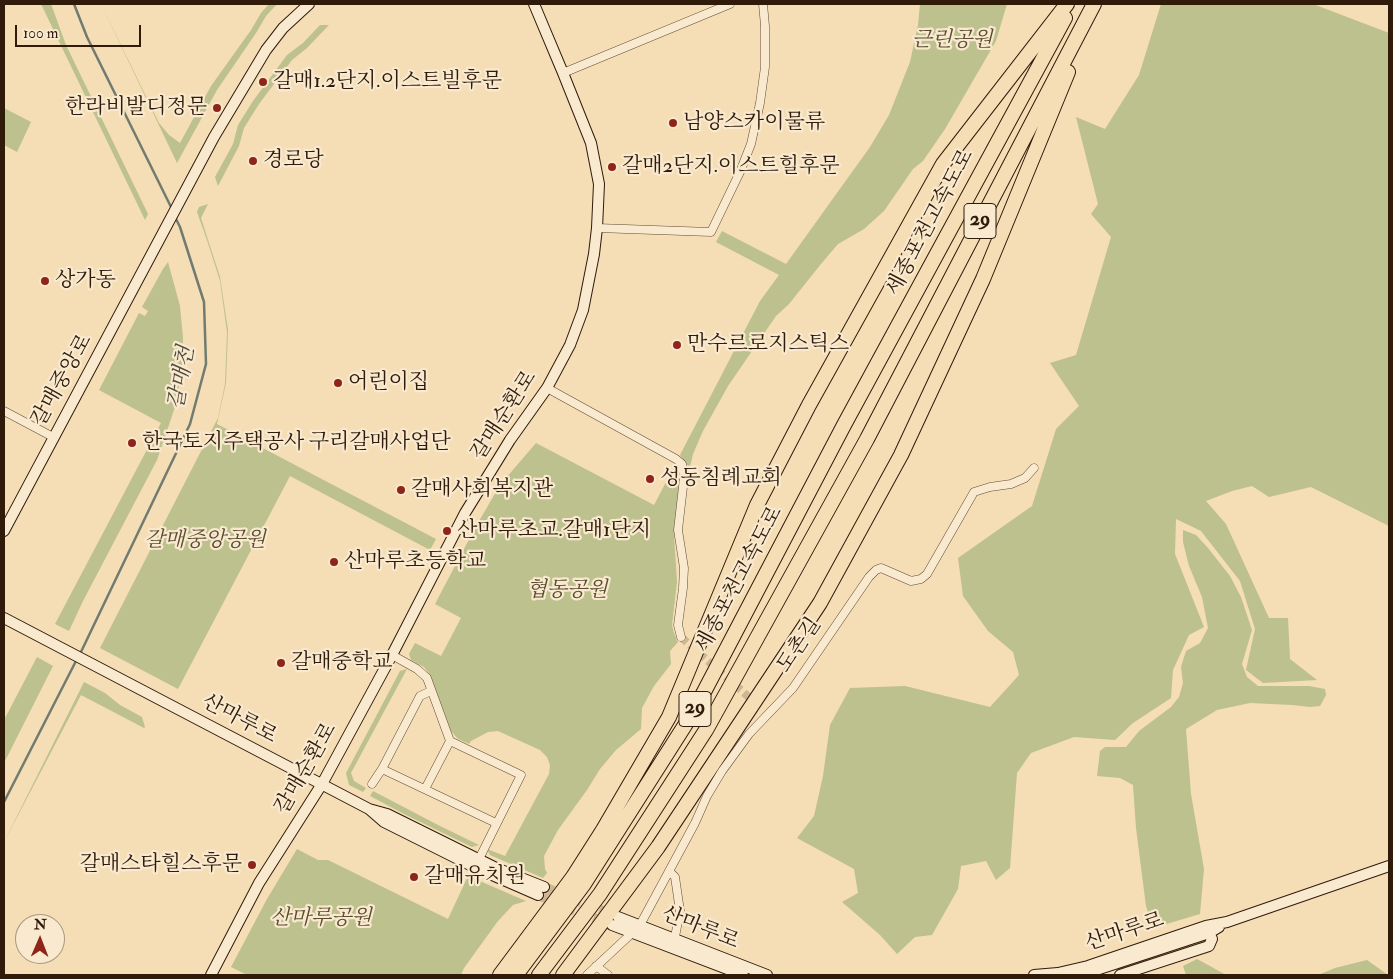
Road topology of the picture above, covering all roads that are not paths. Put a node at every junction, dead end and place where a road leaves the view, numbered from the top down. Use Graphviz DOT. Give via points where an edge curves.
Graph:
graph roads {
  1 [pos="309,4"];
  2 [pos="534,4"];
  3 [pos="730,4"];
  4 [pos="763,4"];
  5 [pos="1067,4"];
  6 [pos="1072,4"];
  7 [pos="1095,4"];
  8 [pos="563,73"];
  9 [pos="597,228"];
  10 [pos="546,388"];
  11 [pos="4,411"];
  12 [pos="53,437"];
  13 [pos="1034,468"];
  14 [pos="5,526"];
  15 [pos="4,618"];
  16 [pos="681,637"];
  17 [pos="392,655"];
  18 [pos="431,691"];
  19 [pos="761,708"];
  20 [pos="769,714"];
  21 [pos="450,741"];
  22 [pos="382,768"];
  23 [pos="322,784"];
  24 [pos="372,784"];
  25 [pos="425,789"];
  26 [pos="369,809"];
  27 [pos="496,823"];
  28 [pos="478,859"];
  29 [pos="1389,866"];
  30 [pos="669,872"];
  31 [pos="618,917"];
  32 [pos="640,925"];
  33 [pos="612,926"];
  34 [pos="1208,929"];
  35 [pos="631,934"];
  36 [pos="673,944"];
  37 [pos="596,966"];
  38 [pos="743,973"];
  39 [pos="211,975"];
  40 [pos="500,975"];
  41 [pos="516,975"];
  42 [pos="539,975"];
  43 [pos="563,975"];
  44 [pos="588,975"];
  45 [pos="608,975"];
  46 [pos="767,975"];
  47 [pos="1034,975"];
  48 [pos="1088,975"];
  49 [pos="1120,975"];
  1 -- 12 [label="street, 갈매중앙로" via="266,50 198,166"];
  2 -- 8 [label="street, 갈매순환로"];
  3 -- 8 [label="street"];
  4 -- 9 [label="street" via="765,67 751,144 712,232"];
  5 -- 40 [label="highway" via="943,164 757,505 669,717 603,830"];
  6 -- 41 [label="highway, 세종포천고속도로 / 29" via="844,425 694,711 584,884"];
  7 -- 42 [label="highway, 세종포천고속도로 / 29" via="867,439 706,730 600,894"];
  7 -- 43 [label="highway" via="983,279 901,455 820,603 658,847"];
  8 -- 9 [label="street, 갈매순환로" via="591,143 599,184"];
  9 -- 10 [label="street, 갈매순환로" via="583,310 570,345"];
  10 -- 16 [label="street" via="682,464 684,478 678,530 684,568 678,625"];
  10 -- 17 [label="street, 갈매순환로" via="465,513"];
  11 -- 12 [label="street"];
  12 -- 14 [label="street, 갈매중앙로"];
  13 -- 20 [label="street, 도촌길" via="1025,478 1011,484 974,492 921,579 911,581 881,568 876,570 793,688"];
  15 -- 23 [label="street, 산마루로"];
  17 -- 18 [label="street" via="423,673"];
  17 -- 23 [label="street, 갈매순환로"];
  18 -- 21 [label="street"];
  18 -- 22 [label="street" via="420,696"];
  19 -- 20 [label="street"];
  20 -- 30 [label="street, 도촌길" via="749,734 722,771"];
  21 -- 25 [label="street"];
  21 -- 27 [label="street" via="521,775"];
  22 -- 24 [label="street"];
  22 -- 25 [label="street"];
  23 -- 26 [label="street, 산마루로"];
  23 -- 39 [label="street, 갈매순환로" via="259,883"];
  25 -- 27 [label="street"];
  26 -- 28 [label="street, 산마루로" via="387,814"];
  26 -- 28 [label="street, 산마루로" via="384,822 476,868 541,891"];
  27 -- 28 [label="street"];
  29 -- 34 [label="street, 산마루로"];
  30 -- 32 [label="street, 도촌길"];
  30 -- 36 [label="street" via="675,877 680,911"];
  31 -- 32 [label="street, 산마루로"];
  32 -- 36 [label="street, 산마루로"];
  33 -- 35 [label="street, 산마루로"];
  34 -- 47 [label="street, 산마루로" via="1088,966"];
  34 -- 48 [label="street, 산마루로"];
  34 -- 49 [label="street" via="1212,939 1209,946"];
  35 -- 36 [label="street, 산마루로"];
  35 -- 37 [label="street"];
  36 -- 38 [label="street, 산마루로"];
  37 -- 44 [label="street"];
  37 -- 45 [label="street"];
  38 -- 46 [label="street, 산마루로"];
}
